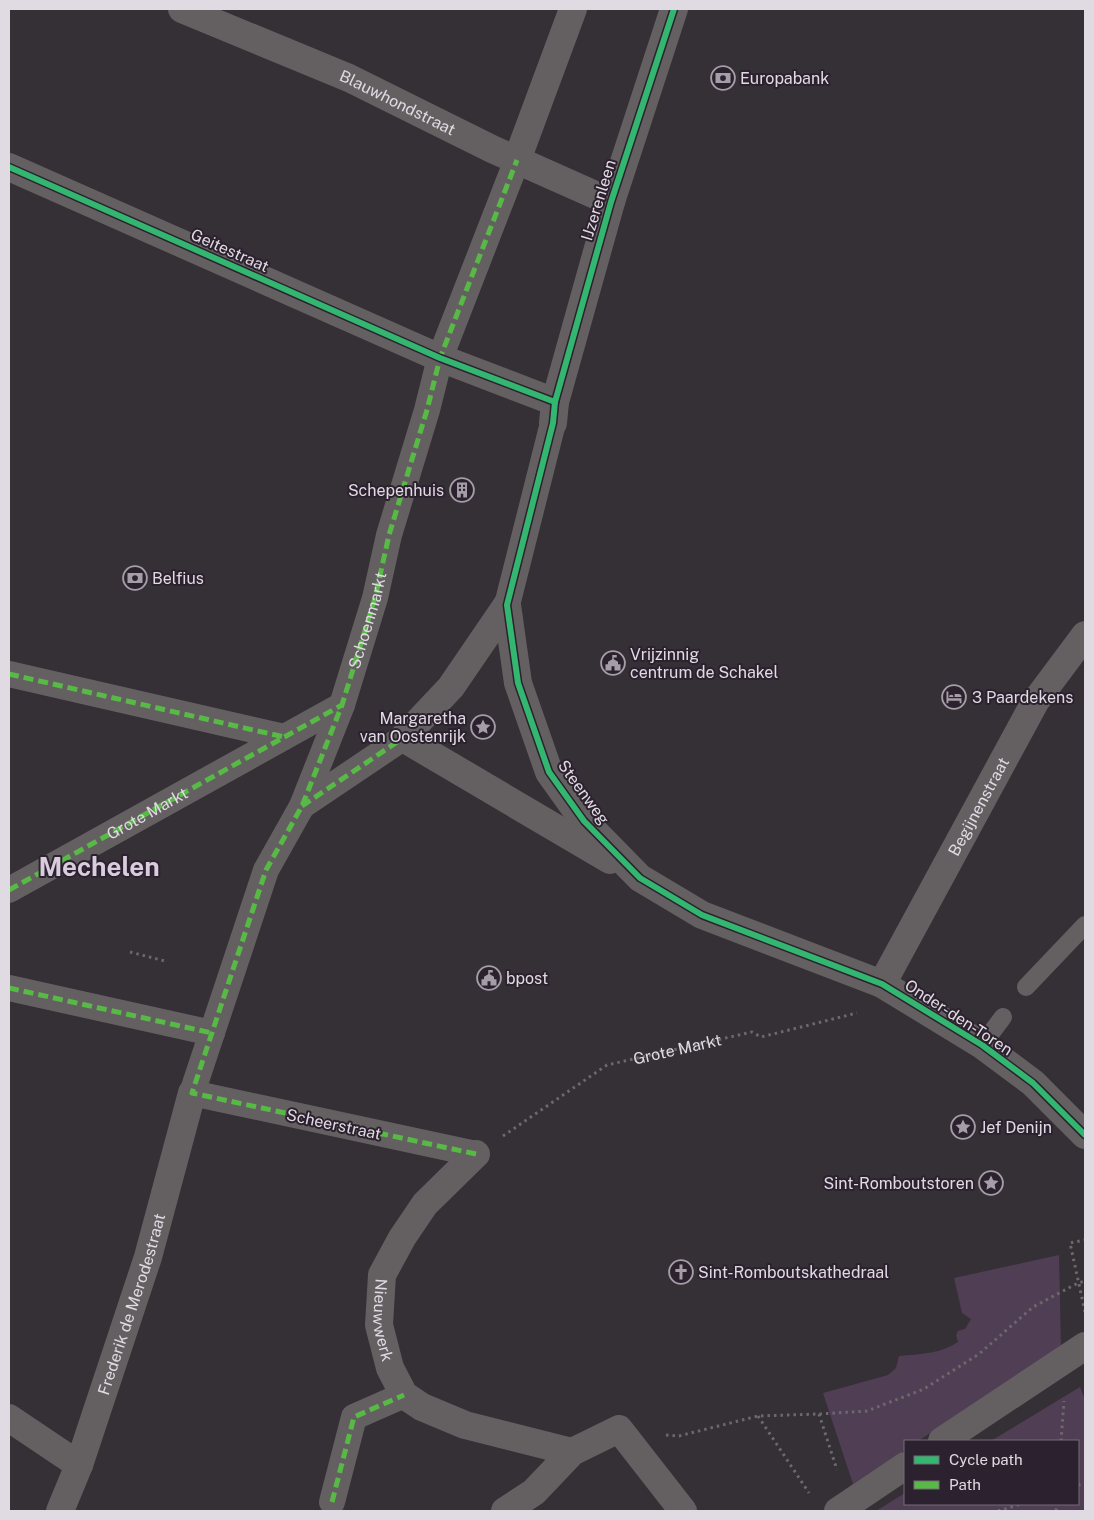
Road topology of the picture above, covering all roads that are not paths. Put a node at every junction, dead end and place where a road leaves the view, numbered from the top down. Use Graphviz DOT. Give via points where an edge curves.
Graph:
graph roads {
  1 [pos="182,9"];
  2 [pos="573,9"];
  3 [pos="674,9"];
  4 [pos="517,160"];
  5 [pos="9,167"];
  6 [pos="611,202"];
  7 [pos="440,358"];
  8 [pos="554,412"];
  9 [pos="507,605"];
  10 [pos="1085,635"];
  11 [pos="9,674"];
  12 [pos="342,705"];
  13 [pos="284,737"];
  14 [pos="403,738"];
  15 [pos="302,806"];
  16 [pos="640,878"];
  17 [pos="9,890"];
  18 [pos="1085,924"];
  19 [pos="882,984"];
  20 [pos="1026,987"];
  21 [pos="9,988"];
  22 [pos="1003,1017"];
  23 [pos="212,1033"];
  24 [pos="982,1045"];
  25 [pos="192,1093"];
  26 [pos="1085,1135"];
  27 [pos="476,1154"];
  28 [pos="1085,1346"];
  29 [pos="404,1395"];
  30 [pos="9,1418"];
  31 [pos="944,1440"];
  32 [pos="572,1452"];
  33 [pos="79,1465"];
  34 [pos="904,1467"];
  35 [pos="332,1502"];
  36 [pos="840,1510"];
  37 [pos="60,1511"];
  38 [pos="505,1511"];
  39 [pos="683,1511"];
  1 -- 4 [label="street, Blauwhondstraat" via="349,78"];
  2 -- 4 [label="street"];
  3 -- 6 [label="street, IJzerenleen"];
  4 -- 6 [label="street, Blauwhondstraat"];
  4 -- 7 [label="street"];
  5 -- 7 [label="street, Geitestraat"];
  6 -- 8 [label="street, IJzerenleen"];
  7 -- 8 [label="street"];
  7 -- 12 [label="street, Schoenmarkt" via="389,535 375,598"];
  8 -- 9 [label="street, Steenweg"];
  9 -- 14 [label="street, Steenweg" via="451,687"];
  9 -- 16 [label="street, Steenweg" via="518,683 549,772 584,821"];
  10 -- 19 [label="street, Begijnenstraat" via="1035,702"];
  11 -- 13 [label="street"];
  12 -- 13 [label="street, Grote Markt"];
  12 -- 15 [label="street"];
  13 -- 17 [label="street, Grote Markt"];
  14 -- 15 [label="street"];
  14 -- 16 [label="street"];
  15 -- 23 [label="street" via="266,870"];
  16 -- 19 [label="street, Steenweg" via="702,915"];
  18 -- 20 [label="lane"];
  19 -- 24 [label="street, Onder-den-Toren"];
  21 -- 23 [label="street"];
  22 -- 24 [label="lane, Onder-den-Toren"];
  23 -- 25 [label="street"];
  24 -- 26 [label="street, Onder-den-Toren" via="1033,1083"];
  25 -- 27 [label="street, Scheerstraat"];
  25 -- 33 [label="street, Frederik de Merodestraat" via="148,1257"];
  27 -- 29 [label="street, Nieuwwerk" via="425,1204 382,1275 379,1325 390,1368"];
  28 -- 31 [label="street"];
  29 -- 32 [label="street" via="422,1407 465,1425"];
  29 -- 35 [label="street" via="354,1417"];
  30 -- 33 [label="street"];
  32 -- 38 [label="street" via="534,1492"];
  32 -- 39 [label="street" via="619,1429"];
  33 -- 37 [label="street, Frederik de Merodestraat"];
  34 -- 36 [label="street"];
}
